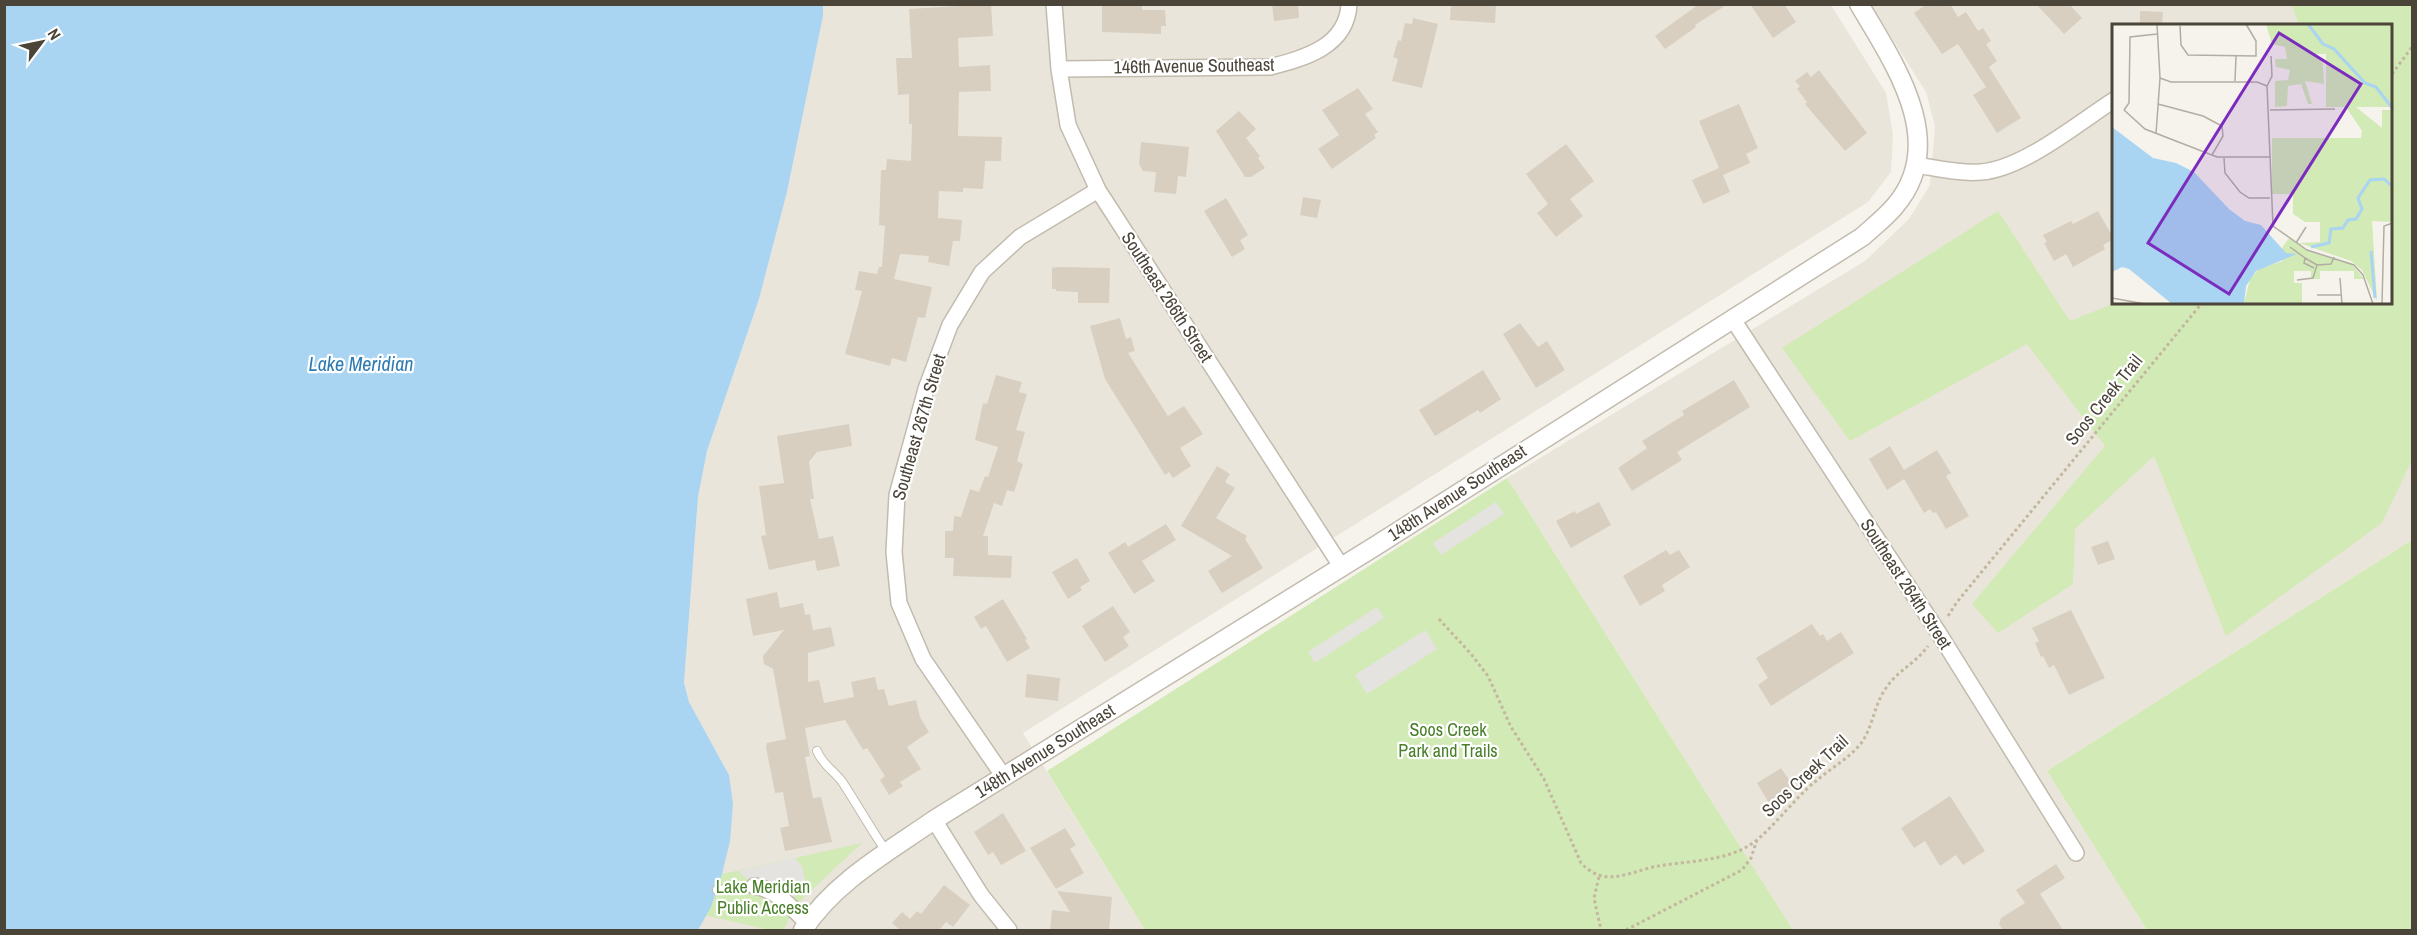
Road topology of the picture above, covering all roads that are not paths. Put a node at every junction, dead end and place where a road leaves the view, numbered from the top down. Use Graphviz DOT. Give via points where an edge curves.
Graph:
graph roads {
  1 [pos="1054,4"];
  2 [pos="1349,4"];
  3 [pos="1858,4"];
  4 [pos="1059,69"];
  5 [pos="2112,101"];
  6 [pos="1916,165"];
  7 [pos="1098,190"];
  8 [pos="1732,318"];
  9 [pos="1341,566"];
  10 [pos="817,751"];
  11 [pos="1004,777"];
  12 [pos="934,820"];
  13 [pos="887,852"];
  14 [pos="2076,853"];
  15 [pos="754,886"];
  16 [pos="717,890"];
  17 [pos="805,927"];
  18 [pos="1009,930"];
  1 -- 4 [label="street, Southeast 266th Street"];
  2 -- 4 [label="street, 146th Avenue Southeast" via="1341,34 1326,47 1302,59 1270,67"];
  3 -- 6 [label="street" via="1898,69 1910,99 1919,147"];
  4 -- 7 [label="street, Southeast 266th Street" via="1068,125"];
  5 -- 6 [label="street" via="2024,159 1997,170 1978,173"];
  6 -- 8 [label="street, 148th Avenue Southeast" via="1896,205 1862,237"];
  7 -- 9 [label="street, Southeast 266th Street"];
  7 -- 11 [label="street, Southeast 267th Street" via="1020,237 982,272 950,325 926,389 897,495 894,552 899,603 922,659"];
  8 -- 9 [label="street, 148th Avenue Southeast"];
  8 -- 14 [label="street, Southeast 264th Street" via="1938,632"];
  9 -- 11 [label="street, 148th Avenue Southeast"];
  10 -- 13 [label="lane" via="821,763 842,781"];
  11 -- 12 [label="street, 148th Avenue Southeast"];
  12 -- 13 [label="street, 148th Avenue Southeast"];
  12 -- 18 [label="street" via="981,895"];
  13 -- 17 [label="street, 148th Avenue Southeast" via="842,887"];
  15 -- 16 [label="lane"];
  15 -- 17 [label="street" via="777,894"];
}
